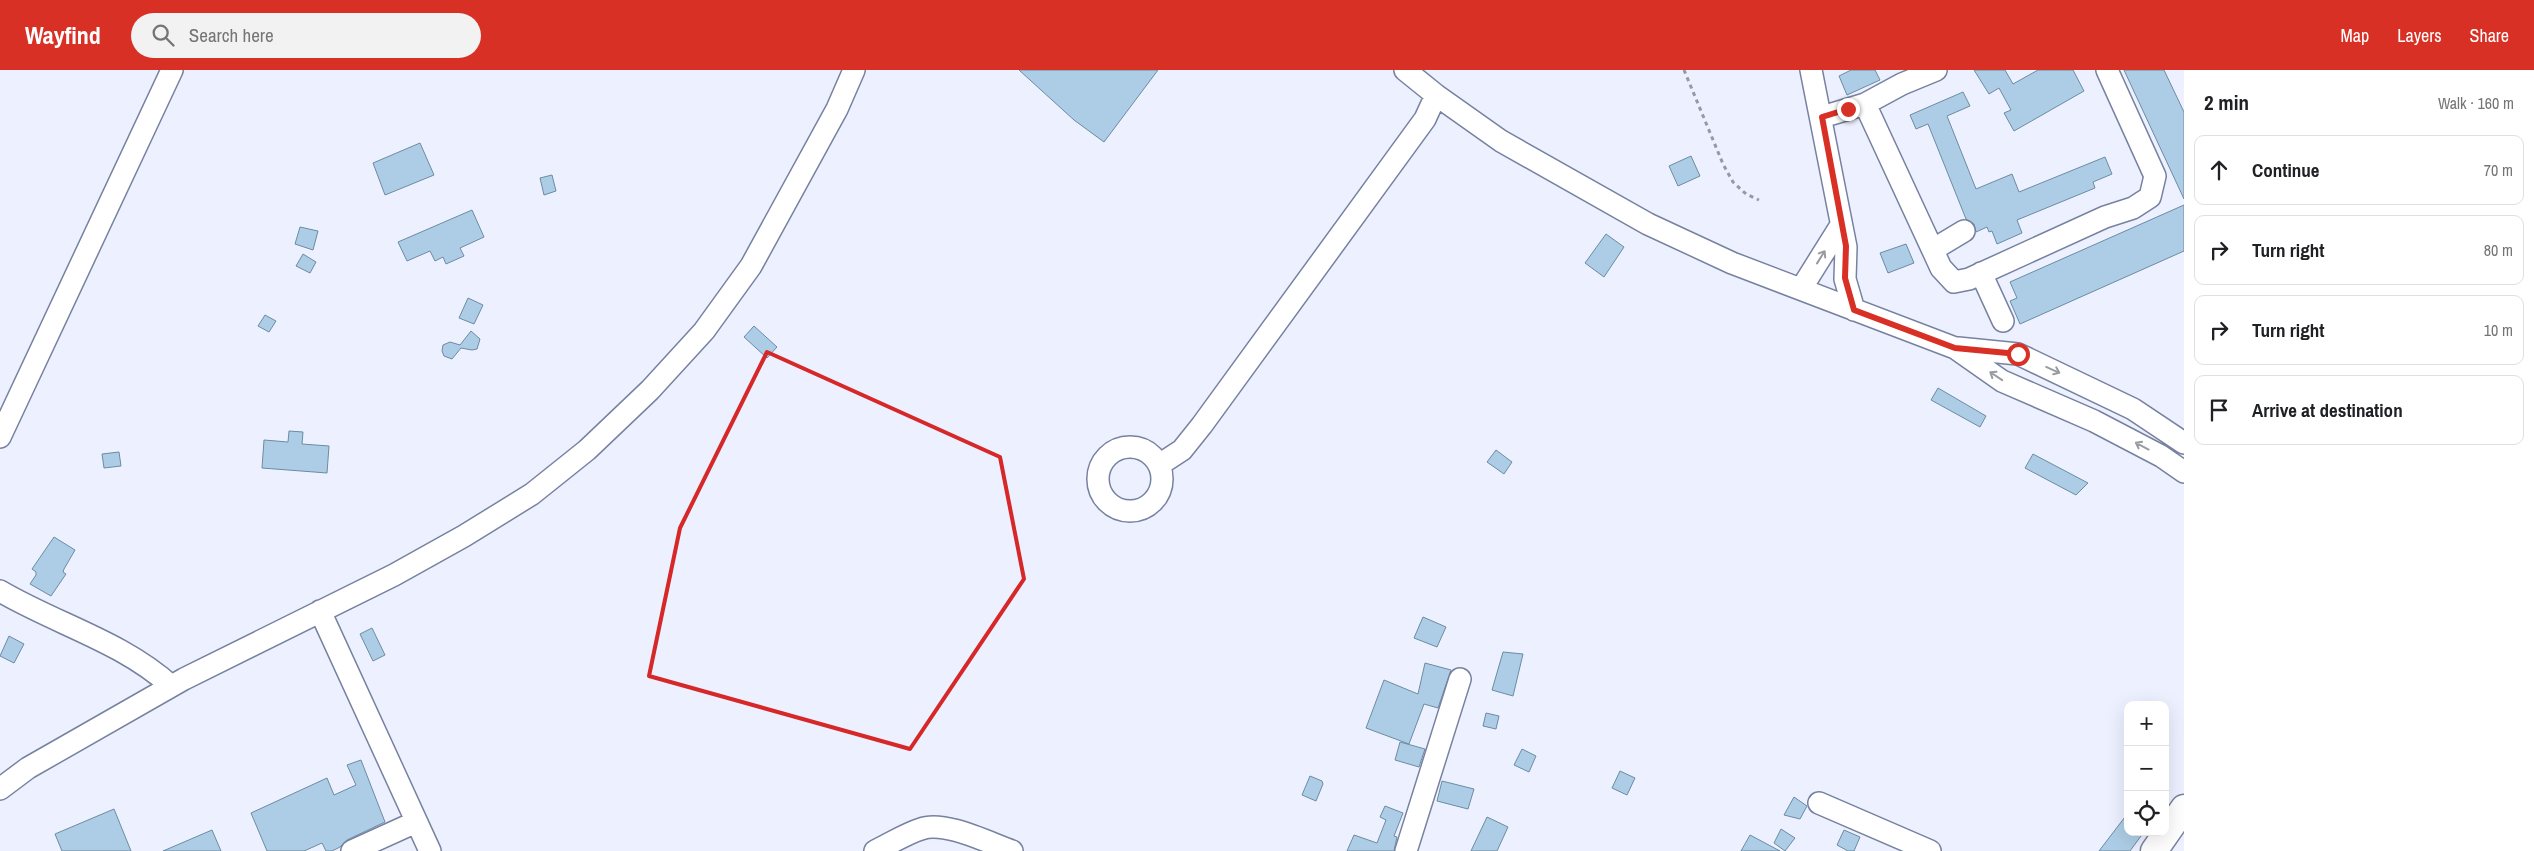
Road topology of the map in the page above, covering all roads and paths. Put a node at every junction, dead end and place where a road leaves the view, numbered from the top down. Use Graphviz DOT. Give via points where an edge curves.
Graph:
graph roads {
  1 [pos="172,70"];
  2 [pos="854,70"];
  3 [pos="1405,70"];
  4 [pos="1684,70"];
  5 [pos="1811,70"];
  6 [pos="1936,70"];
  7 [pos="2107,70"];
  8 [pos="1898,77"];
  9 [pos="1436,96"];
  10 [pos="1865,104"];
  11 [pos="1822,117"];
  12 [pos="1759,200"];
  13 [pos="1841,225"];
  14 [pos="1964,231"];
  15 [pos="1934,249"];
  16 [pos="1981,273"];
  17 [pos="1801,289"];
  18 [pos="1854,310"];
  19 [pos="2003,321"];
  20 [pos="1955,348"];
  21 [pos="0,436"];
  22 [pos="2184,443"];
  23 [pos="1159,465"];
  24 [pos="2184,472"];
  25 [pos="0,591"];
  26 [pos="320,611"];
  27 [pos="1460,679"];
  28 [pos="171,686"];
  29 [pos="0,789"];
  30 [pos="1820,803"];
  31 [pos="2182,813"];
  32 [pos="416,822"];
  33 [pos="1926,850"];
  34 [pos="352,851"];
  35 [pos="430,851"];
  36 [pos="875,851"];
  37 [pos="1012,851"];
  38 [pos="1406,851"];
  39 [pos="2154,851"];
  1 -- 21 [label="street"];
  2 -- 26 [label="street" via="837,109 751,266 704,331 650,390 587,450 532,494 394,575"];
  3 -- 9 [label="street"];
  4 -- 12 [label="path" via="1733,182"];
  5 -- 11 [label="street"];
  6 -- 8 [label="street"];
  7 -- 16 [label="street" via="2155,176 2150,197 2133,208 2105,217"];
  8 -- 10 [label="street"];
  9 -- 17 [label="street" via="1501,141 1640,219 1732,262"];
  9 -- 23 [label="street" via="1425,119 1202,425 1182,450"];
  10 -- 11 [label="street"];
  10 -- 15 [label="street"];
  11 -- 13 [label="street"];
  17 -- 13 [label="street, one-way"];
  13 -- 18 [label="street" via="1846,246 1845,278"];
  14 -- 15 [label="street"];
  15 -- 16 [label="street" via="1941,268 1954,282"];
  16 -- 19 [label="street"];
  17 -- 18 [label="street"];
  18 -- 20 [label="street"];
  20 -- 22 [label="street, one-way" via="2018,354 2133,409"];
  24 -- 20 [label="street, one-way" via="2161,456 2094,421 2002,381"];
  25 -- 28 [label="street" via="150,667"];
  26 -- 28 [label="street"];
  26 -- 32 [label="street"];
  27 -- 38 [label="street"];
  28 -- 29 [label="street" via="28,768"];
  30 -- 33 [label="street"];
  31 -- 39 [label="main road"];
  32 -- 34 [label="street"];
  32 -- 35 [label="street"];
  36 -- 37 [label="street" via="921,828 934,826"];
}
